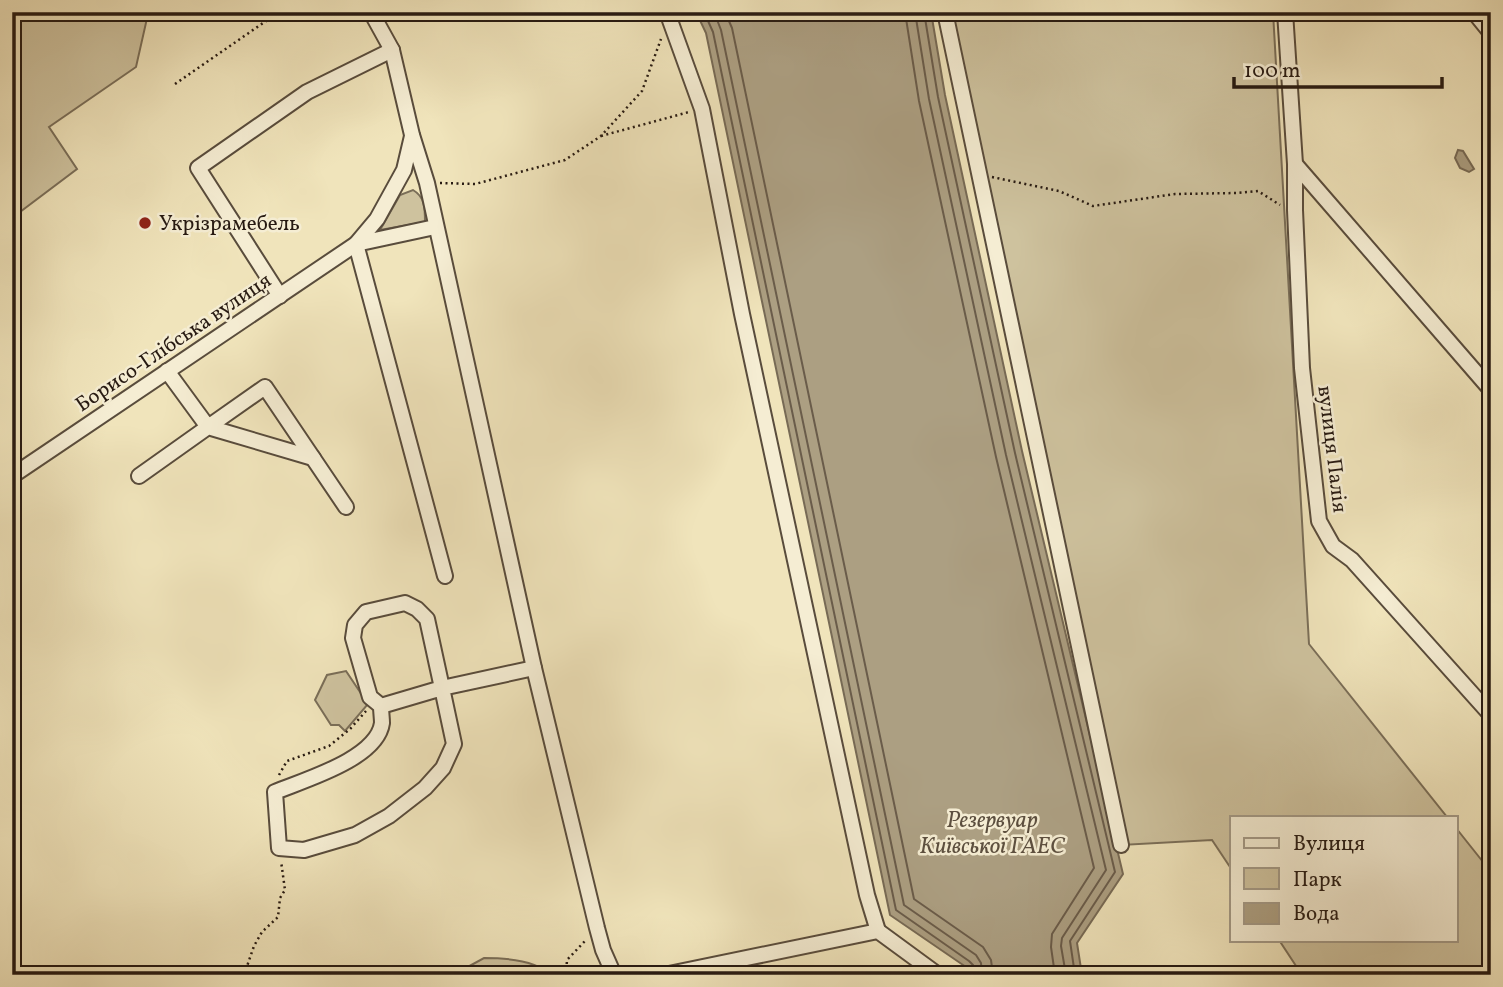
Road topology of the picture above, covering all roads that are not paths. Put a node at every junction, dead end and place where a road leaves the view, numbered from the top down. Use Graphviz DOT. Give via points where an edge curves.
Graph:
graph roads {
  1 [pos="371,12"];
  2 [pos="945,12"];
  3 [pos="1285,12"];
  4 [pos="1474,12"];
  5 [pos="668,14"];
  6 [pos="1491,33"];
  7 [pos="392,50"];
  8 [pos="412,135"];
  9 [pos="1295,164"];
  10 [pos="435,226"];
  11 [pos="356,244"];
  12 [pos="279,296"];
  13 [pos="167,371"];
  14 [pos="1491,390"];
  15 [pos="208,427"];
  16 [pos="313,458"];
  17 [pos="12,476"];
  18 [pos="138,476"];
  19 [pos="346,506"];
  20 [pos="445,576"];
  21 [pos="534,668"];
  22 [pos="442,688"];
  23 [pos="377,703"];
  24 [pos="1491,715"];
  25 [pos="1121,845"];
  26 [pos="878,931"];
  27 [pos="614,975"];
  28 [pos="664,975"];
  29 [pos="938,975"];
  1 -- 7 [label="street, Борисо-Глібська вулиця"];
  2 -- 25 [label="street"];
  3 -- 9 [label="street, вулиця Палія"];
  4 -- 6 [label="street"];
  5 -- 26 [label="street" via="702,109"];
  7 -- 8 [label="street, Борисо-Глібська вулиця"];
  7 -- 12 [label="street" via="307,92 198,168"];
  8 -- 10 [label="street"];
  8 -- 11 [label="street, Борисо-Глібська вулиця" via="404,170 377,219"];
  9 -- 14 [label="street"];
  9 -- 24 [label="street, вулиця Палія" via="1302,368 1319,521 1333,546 1352,560"];
  10 -- 11 [label="street, Борисо-Глібська вулиця"];
  10 -- 21 [label="street"];
  11 -- 12 [label="street, Борисо-Глібська вулиця"];
  11 -- 20 [label="street"];
  12 -- 13 [label="street, Борисо-Глібська вулиця"];
  13 -- 15 [label="street"];
  13 -- 17 [label="street, Борисо-Глібська вулиця"];
  15 -- 16 [label="street"];
  15 -- 16 [label="street" via="265,387"];
  15 -- 18 [label="street"];
  16 -- 19 [label="street"];
  21 -- 22 [label="street"];
  21 -- 27 [label="street" via="597,928"];
  22 -- 23 [label="street"];
  22 -- 23 [label="street" via="427,619 405,603 366,612 355,625 353,638 370,697"];
  22 -- 23 [label="street" via="454,744 443,768 425,788 355,835 304,850 279,848 275,792 335,768 369,746 382,725"];
  26 -- 28 [label="street"];
  26 -- 29 [label="street"];
}
